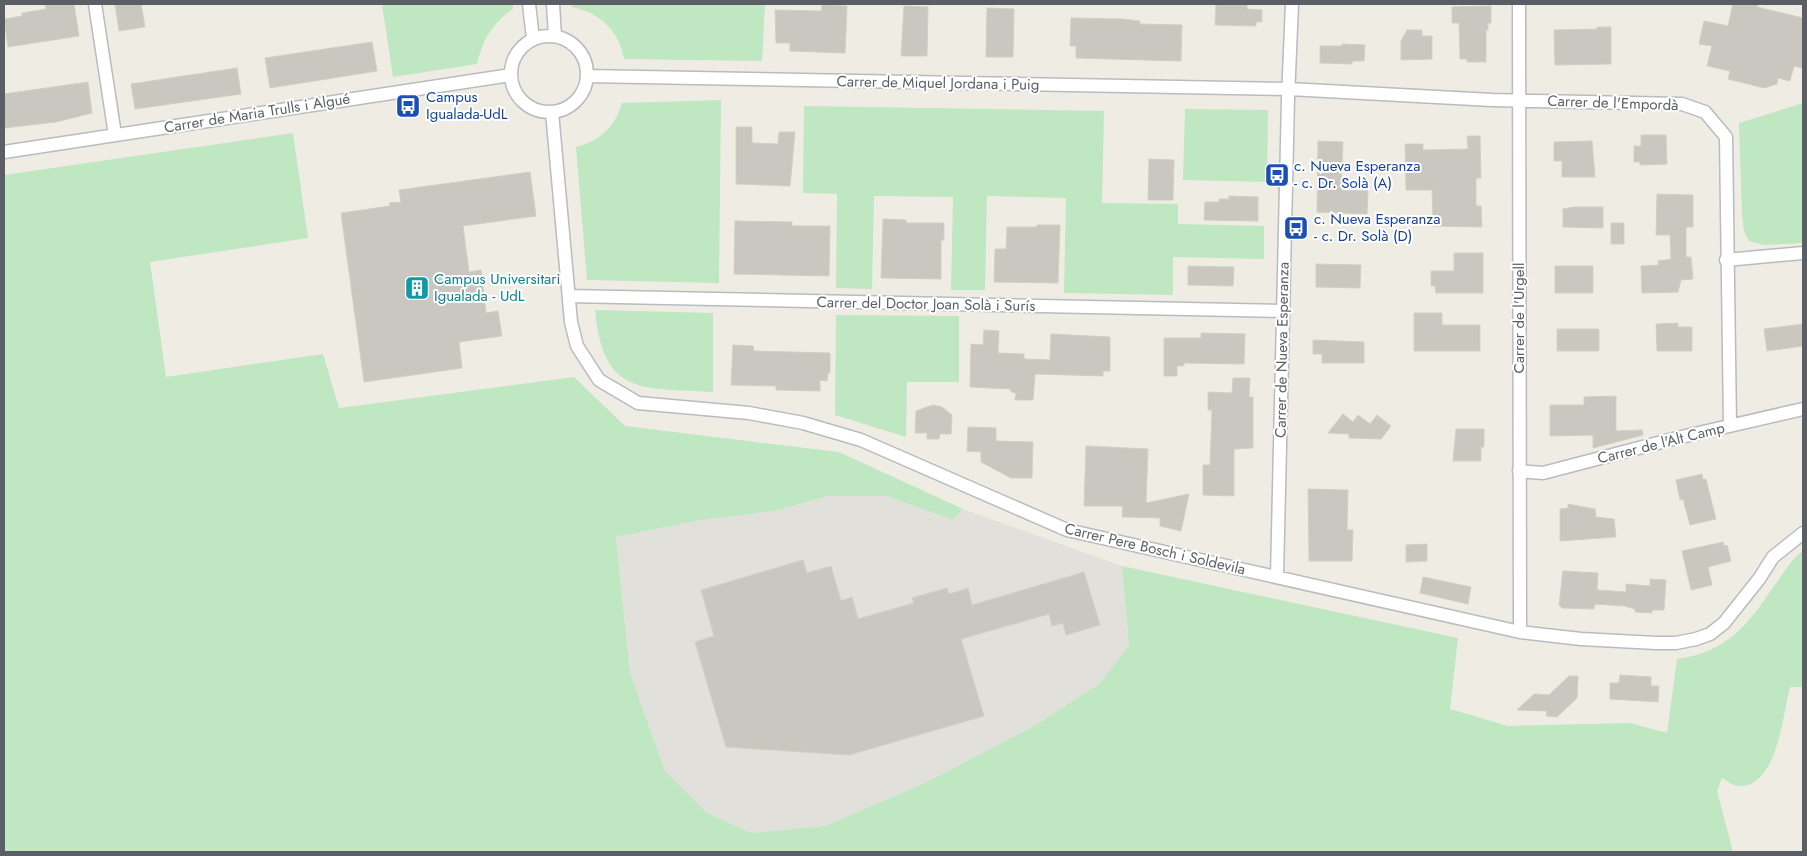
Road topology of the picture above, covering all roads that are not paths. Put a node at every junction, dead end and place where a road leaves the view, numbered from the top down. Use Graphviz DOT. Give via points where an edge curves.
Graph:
graph roads {
  1 [pos="95,4"];
  2 [pos="529,4"];
  3 [pos="554,4"];
  4 [pos="1292,4"];
  5 [pos="1519,4"];
  6 [pos="555,36"];
  7 [pos="533,39"];
  8 [pos="511,75"];
  9 [pos="587,76"];
  10 [pos="1289,89"];
  11 [pos="1520,101"];
  12 [pos="552,112"];
  13 [pos="115,135"];
  14 [pos="4,152"];
  15 [pos="1803,253"];
  16 [pos="1726,260"];
  17 [pos="568,296"];
  18 [pos="1283,311"];
  19 [pos="1803,409"];
  20 [pos="1730,425"];
  21 [pos="1519,471"];
  22 [pos="1803,533"];
  23 [pos="1277,576"];
  24 [pos="1520,632"];
  1 -- 13 [label="street"];
  2 -- 7 [label="street"];
  3 -- 6 [label="street"];
  4 -- 10 [label="street, Carrer de Nueva Esperanza"];
  5 -- 11 [label="street, Carrer de l'Urgell"];
  6 -- 7 [label="street"];
  6 -- 9 [label="street" via="571,42 579,50"];
  7 -- 8 [label="street" via="517,54"];
  8 -- 12 [label="street" via="515,90 524,102 537,110"];
  8 -- 13 [label="street, Carrer de Maria Trulls i Algué"];
  9 -- 10 [label="street, Carrer de Miquel Jordana i Puig"];
  9 -- 12 [label="street" via="584,89 576,100"];
  10 -- 11 [label="street, Carrer de l'Empordà"];
  10 -- 18 [label="street, Carrer de Nueva Esperanza"];
  11 -- 16 [label="street, Carrer de l'Empordà" via="1682,104 1705,112 1726,137"];
  11 -- 21 [label="street, Carrer de l'Urgell"];
  12 -- 17 [label="street, Carrer Pere Bosch i Soldevila"];
  13 -- 14 [label="street, Carrer de Maria Trulls i Algué"];
  15 -- 16 [label="street"];
  16 -- 20 [label="street, Carrer de l'Empordà"];
  17 -- 18 [label="street, Carrer del Doctor Joan Solà i Surís"];
  17 -- 23 [label="street, Carrer Pere Bosch i Soldevila" via="577,346 599,380 638,403 749,413 808,425 862,440 1067,530"];
  18 -- 23 [label="street, Carrer de Nueva Esperanza"];
  19 -- 20 [label="street, Carrer de l'Alt Camp"];
  20 -- 21 [label="street, Carrer de l'Alt Camp" via="1543,473"];
  21 -- 24 [label="street, Carrer de l'Urgell"];
  22 -- 24 [label="street, Carrer Pere Bosch i Soldevila" via="1773,557 1740,605 1710,634 1676,643"];
  23 -- 24 [label="street, Carrer Pere Bosch i Soldevila"];
}
